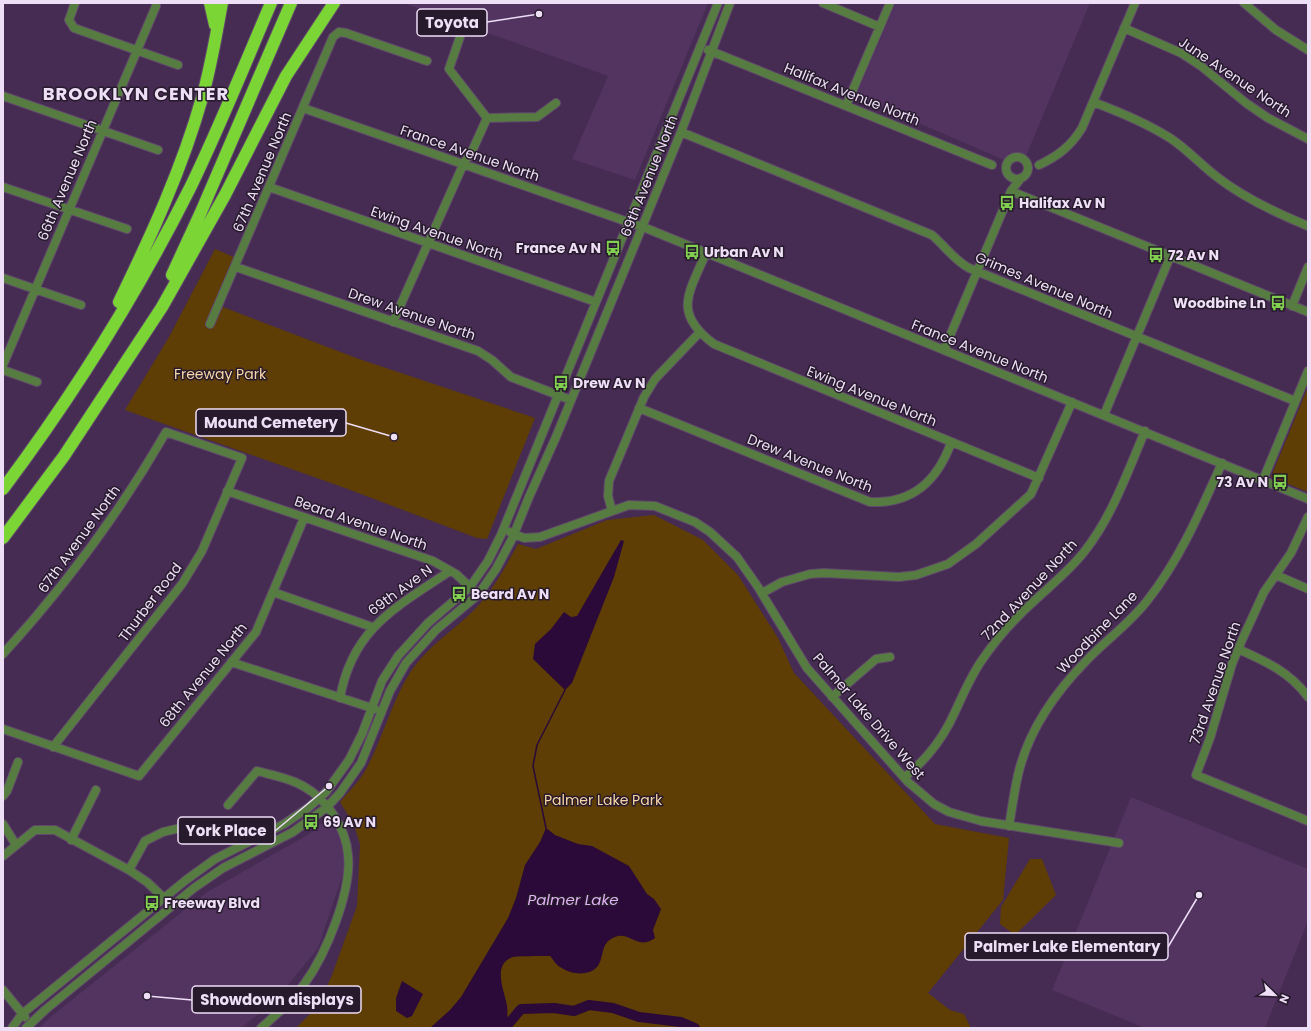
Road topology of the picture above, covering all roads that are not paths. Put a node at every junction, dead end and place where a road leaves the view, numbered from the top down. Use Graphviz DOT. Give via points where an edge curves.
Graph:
graph roads {
  1 [pos="75,3"];
  2 [pos="210,3"];
  3 [pos="222,3"];
  4 [pos="228,3"];
  5 [pos="271,3"];
  6 [pos="291,3"];
  7 [pos="334,3"];
  8 [pos="718,3"];
  9 [pos="730,3"];
  10 [pos="823,3"];
  11 [pos="890,3"];
  12 [pos="1135,3"];
  13 [pos="1244,3"];
  14 [pos="156,6"];
  15 [pos="880,26"];
  16 [pos="1124,28"];
  17 [pos="216,36"];
  18 [pos="460,37"];
  19 [pos="702,47"];
  20 [pos="1308,50"];
  21 [pos="137,51"];
  22 [pos="712,52"];
  23 [pos="427,61"];
  24 [pos="178,65"];
  25 [pos="3,96"];
  26 [pos="1093,102"];
  27 [pos="556,103"];
  28 [pos="846,106"];
  29 [pos="303,108"];
  30 [pos="487,118"];
  31 [pos="103,131"];
  32 [pos="681,132"];
  33 [pos="1308,139"];
  34 [pos="158,150"];
  35 [pos="1007,163"];
  36 [pos="1026,163"];
  37 [pos="180,164"];
  38 [pos="463,164"];
  39 [pos="992,165"];
  40 [pos="1039,165"];
  41 [pos="1027,172"];
  42 [pos="1008,174"];
  43 [pos="1021,178"];
  44 [pos="3,187"];
  45 [pos="269,187"];
  46 [pos="1011,191"];
  47 [pos="69,210"];
  48 [pos="628,222"];
  49 [pos="1308,226"];
  50 [pos="642,227"];
  51 [pos="127,230"];
  52 [pos="429,243"];
  53 [pos="706,253"];
  54 [pos="1170,257"];
  55 [pos="236,266"];
  56 [pos="1308,267"];
  57 [pos="977,272"];
  58 [pos="3,278"];
  59 [pos="35,289"];
  60 [pos="596,302"];
  61 [pos="81,305"];
  62 [pos="1292,306"];
  63 [pos="1308,312"];
  64 [pos="393,322"];
  65 [pos="210,324"];
  66 [pos="700,332"];
  67 [pos="1135,337"];
  68 [pos="944,350"];
  69 [pos="3,365"];
  70 [pos="3,370"];
  71 [pos="1308,371"];
  72 [pos="82,375"];
  73 [pos="37,382"];
  74 [pos="558,395"];
  75 [pos="571,400"];
  76 [pos="1295,401"];
  77 [pos="1072,402"];
  78 [pos="99,403"];
  79 [pos="640,408"];
  80 [pos="1104,415"];
  81 [pos="1145,431"];
  82 [pos="952,443"];
  83 [pos="242,458"];
  84 [pos="1222,463"];
  85 [pos="1039,478"];
  86 [pos="1263,480"];
  87 [pos="3,489"];
  88 [pos="227,491"];
  89 [pos="1308,499"];
  90 [pos="612,511"];
  91 [pos="1308,517"];
  92 [pos="304,518"];
  93 [pos="503,529"];
  94 [pos="514,534"];
  95 [pos="3,538"];
  96 [pos="450,571"];
  97 [pos="1276,575"];
  98 [pos="470,587"];
  99 [pos="1308,589"];
  100 [pos="273,592"];
  101 [pos="762,593"];
  102 [pos="478,595"];
  103 [pos="372,627"];
  104 [pos="1238,649"];
  105 [pos="3,654"];
  106 [pos="890,657"];
  107 [pos="231,662"];
  108 [pos="832,697"];
  109 [pos="1308,697"];
  110 [pos="340,698"];
  111 [pos="371,708"];
  112 [pos="382,712"];
  113 [pos="3,729"];
  114 [pos="53,747"];
  115 [pos="18,762"];
  116 [pos="904,778"];
  117 [pos="96,790"];
  118 [pos="3,796"];
  119 [pos="319,798"];
  120 [pos="228,806"];
  121 [pos="327,807"];
  122 [pos="1307,818"];
  123 [pos="3,824"];
  124 [pos="189,826"];
  125 [pos="1009,826"];
  126 [pos="72,840"];
  127 [pos="1119,843"];
  128 [pos="16,845"];
  129 [pos="3,856"];
  130 [pos="129,870"];
  131 [pos="163,897"];
  132 [pos="171,905"];
  133 [pos="3,990"];
  134 [pos="22,1014"];
  135 [pos="28,1026"];
  136 [pos="12,1028"];
  137 [pos="261,1028"];
  1 -- 21 [label="street" via="69,20 74,28"];
  2 -- 17 [label="highway" via="215,18"];
  3 -- 17 [label="highway"];
  4 -- 37 [label="highway" via="208,103 191,148"];
  5 -- 72 [label="highway" via="185,198 132,294"];
  6 -- 78 [label="highway" via="181,257 146,324"];
  7 -- 78 [label="highway" via="286,76 228,190 162,307"];
  8 -- 19 [label="street, 69th Avenue North"];
  9 -- 22 [label="street, 69th Avenue North"];
  10 -- 15 [label="street"];
  11 -- 15 [label="street"];
  12 -- 16 [label="street"];
  13 -- 20 [label="street" via="1276,30"];
  14 -- 21 [label="street, 66th Avenue North"];
  15 -- 28 [label="street"];
  16 -- 26 [label="street"];
  16 -- 33 [label="street, June Avenue North" via="1181,53 1263,114"];
  17 -- 37 [label="highway" via="202,97"];
  18 -- 30 [label="street" via="449,69"];
  19 -- 22 [label="street, Halifax Avenue North"];
  19 -- 48 [label="street, 69th Avenue North"];
  21 -- 24 [label="street"];
  21 -- 31 [label="street, 66th Avenue North"];
  22 -- 28 [label="street, Halifax Avenue North"];
  22 -- 32 [label="street, 69th Avenue North"];
  23 -- 29 [label="street, 67th Avenue North" via="339,32 333,37"];
  25 -- 31 [label="street"];
  26 -- 40 [label="street" via="1082,128 1072,142 1059,154"];
  26 -- 49 [label="street" via="1152,127 1172,139 1217,178 1239,192"];
  27 -- 30 [label="street" via="537,118"];
  28 -- 39 [label="street, Halifax Avenue North"];
  29 -- 38 [label="street, France Avenue North"];
  29 -- 45 [label="street, 67th Avenue North"];
  30 -- 38 [label="street"];
  31 -- 34 [label="street"];
  31 -- 47 [label="street, 66th Avenue North"];
  32 -- 50 [label="street, 69th Avenue North"];
  32 -- 57 [label="street, Grimes Avenue North" via="932,236 955,259"];
  35 -- 36 [label="street" via="1015,157 1022,158"];
  35 -- 39 [label="street, Halifax Avenue North"];
  35 -- 42 [label="street"];
  36 -- 40 [label="street"];
  36 -- 41 [label="street"];
  37 -- 72 [label="highway" via="145,249"];
  38 -- 48 [label="street, France Avenue North"];
  38 -- 52 [label="street"];
  39 -- 42 [label="street, Halifax Avenue North"];
  40 -- 41 [label="street"];
  41 -- 43 [label="street"];
  42 -- 43 [label="street"];
  42 -- 46 [label="street"];
  43 -- 46 [label="street"];
  44 -- 47 [label="street"];
  45 -- 52 [label="street, Ewing Avenue North"];
  45 -- 55 [label="street, 67th Avenue North"];
  46 -- 54 [label="street"];
  46 -- 57 [label="street"];
  47 -- 51 [label="street"];
  47 -- 59 [label="street, 66th Avenue North"];
  48 -- 50 [label="street, France Avenue North"];
  48 -- 60 [label="street, 69th Avenue North"];
  50 -- 53 [label="street, France Avenue North"];
  50 -- 75 [label="street, 69th Avenue North"];
  52 -- 60 [label="street, Ewing Avenue North"];
  52 -- 64 [label="street"];
  53 -- 66 [label="street, Ewing Avenue North" via="687,302 690,320"];
  53 -- 68 [label="street, France Avenue North"];
  54 -- 62 [label="street"];
  54 -- 67 [label="street"];
  55 -- 64 [label="street, Drew Avenue North"];
  55 -- 65 [label="street, 67th Avenue North"];
  56 -- 62 [label="street"];
  57 -- 67 [label="street, Grimes Avenue North"];
  57 -- 68 [label="street"];
  58 -- 59 [label="street"];
  59 -- 61 [label="street"];
  59 -- 69 [label="street, 66th Avenue North"];
  60 -- 74 [label="street, 69th Avenue North"];
  62 -- 63 [label="street"];
  64 -- 74 [label="street, Drew Avenue North" via="485,355 511,377"];
  66 -- 79 [label="street" via="655,379"];
  66 -- 82 [label="street, Ewing Avenue North" via="714,344 725,349"];
  67 -- 76 [label="street, Grimes Avenue North"];
  67 -- 80 [label="street"];
  68 -- 77 [label="street, France Avenue North"];
  70 -- 73 [label="street"];
  71 -- 76 [label="street"];
  72 -- 87 [label="highway"];
  74 -- 75 [label="street, Drew Avenue North"];
  74 -- 93 [label="street, 69th Avenue North"];
  75 -- 94 [label="street, 69th Avenue North"];
  76 -- 86 [label="street"];
  77 -- 80 [label="street, France Avenue North"];
  77 -- 85 [label="street"];
  78 -- 95 [label="highway"];
  79 -- 82 [label="street, Drew Avenue North" via="870,502 892,502 922,488 940,466"];
  79 -- 90 [label="street" via="609,481 608,496"];
  80 -- 81 [label="street, France Avenue North"];
  81 -- 84 [label="street, France Avenue North"];
  81 -- 116 [label="street, 72nd Avenue North" via="1097,535 1070,568 1032,602 996,640 968,684 938,743"];
  82 -- 85 [label="street, Ewing Avenue North"];
  83 -- 88 [label="street, Thurber Road"];
  83 -- 105 [label="street, 67th Avenue North" via="166,432 135,484 84,559"];
  84 -- 86 [label="street, France Avenue North"];
  84 -- 125 [label="street, Woodbine Lane" via="1189,536 1162,581 1129,622 1073,675 1039,721 1018,775"];
  85 -- 101 [label="street" via="1031,494 1024,501 976,544 948,564 916,575 899,577 810,574 782,582"];
  86 -- 89 [label="street, France Avenue North"];
  88 -- 92 [label="street, Beard Avenue North"];
  88 -- 114 [label="street, Thurber Road" via="202,551 182,584"];
  90 -- 94 [label="street, Palmer Lake Drive West" via="540,538 524,538"];
  90 -- 101 [label="street, Palmer Lake Drive West" via="629,505 655,506 695,522 737,557"];
  91 -- 97 [label="street, 73rd Avenue North" via="1296,546"];
  92 -- 96 [label="street, Beard Avenue North" via="433,561"];
  92 -- 100 [label="street, 68th Avenue North"];
  93 -- 94 [label="street, Palmer Lake Drive West"];
  93 -- 98 [label="street, 69th Avenue North" via="488,561"];
  94 -- 102 [label="street, 69th Avenue North" via="496,569"];
  96 -- 98 [label="street, Beard Avenue North"];
  96 -- 103 [label="street, 69th Ave N" via="390,611"];
  97 -- 99 [label="street"];
  97 -- 104 [label="street, 73rd Avenue North" via="1264,592"];
  98 -- 102 [label="street, Beard Avenue North"];
  98 -- 111 [label="street, 69th Avenue North" via="428,623 398,656 382,681"];
  100 -- 103 [label="street"];
  100 -- 107 [label="street, 68th Avenue North" via="256,632"];
  101 -- 108 [label="street, Palmer Lake Drive West" via="807,668"];
  102 -- 112 [label="street, 69th Avenue North" via="436,630 406,663 390,691"];
  103 -- 110 [label="street, 69th Ave N" via="348,667"];
  104 -- 109 [label="street" via="1278,668"];
  104 -- 122 [label="street, 73rd Avenue North" via="1196,776"];
  106 -- 108 [label="street" via="876,659"];
  107 -- 110 [label="street"];
  107 -- 114 [label="street, 68th Avenue North" via="139,776"];
  108 -- 116 [label="street, Palmer Lake Drive West"];
  110 -- 111 [label="street"];
  111 -- 112 [label="street"];
  111 -- 119 [label="street, 69th Avenue North" via="349,760"];
  112 -- 121 [label="street, 69th Avenue North" via="361,763"];
  113 -- 114 [label="street"];
  115 -- 118 [label="street"];
  116 -- 125 [label="street, Palmer Lake Drive West" via="921,794 949,812 964,818"];
  117 -- 126 [label="street"];
  119 -- 120 [label="street" via="302,785 257,771"];
  119 -- 121 [label="street"];
  119 -- 131 [label="street, 69th Avenue North" via="284,824 215,859"];
  121 -- 132 [label="street, 69th Avenue North" via="293,832 223,868"];
  121 -- 137 [label="street" via="341,829 348,855 348,879 322,955 305,983"];
  123 -- 128 [label="street"];
  124 -- 130 [label="street" via="163,832 145,841"];
  125 -- 127 [label="street, Palmer Lake Drive West"];
  126 -- 128 [label="street" via="55,830 40,828 30,832"];
  126 -- 130 [label="street"];
  128 -- 129 [label="street"];
  130 -- 131 [label="street" via="148,882"];
  131 -- 132 [label="street"];
  131 -- 134 [label="street, 69th Avenue North"];
  132 -- 135 [label="street, 69th Avenue North"];
  133 -- 134 [label="street"];
  134 -- 135 [label="street"];
  134 -- 136 [label="street, 69th Avenue North"];
}
